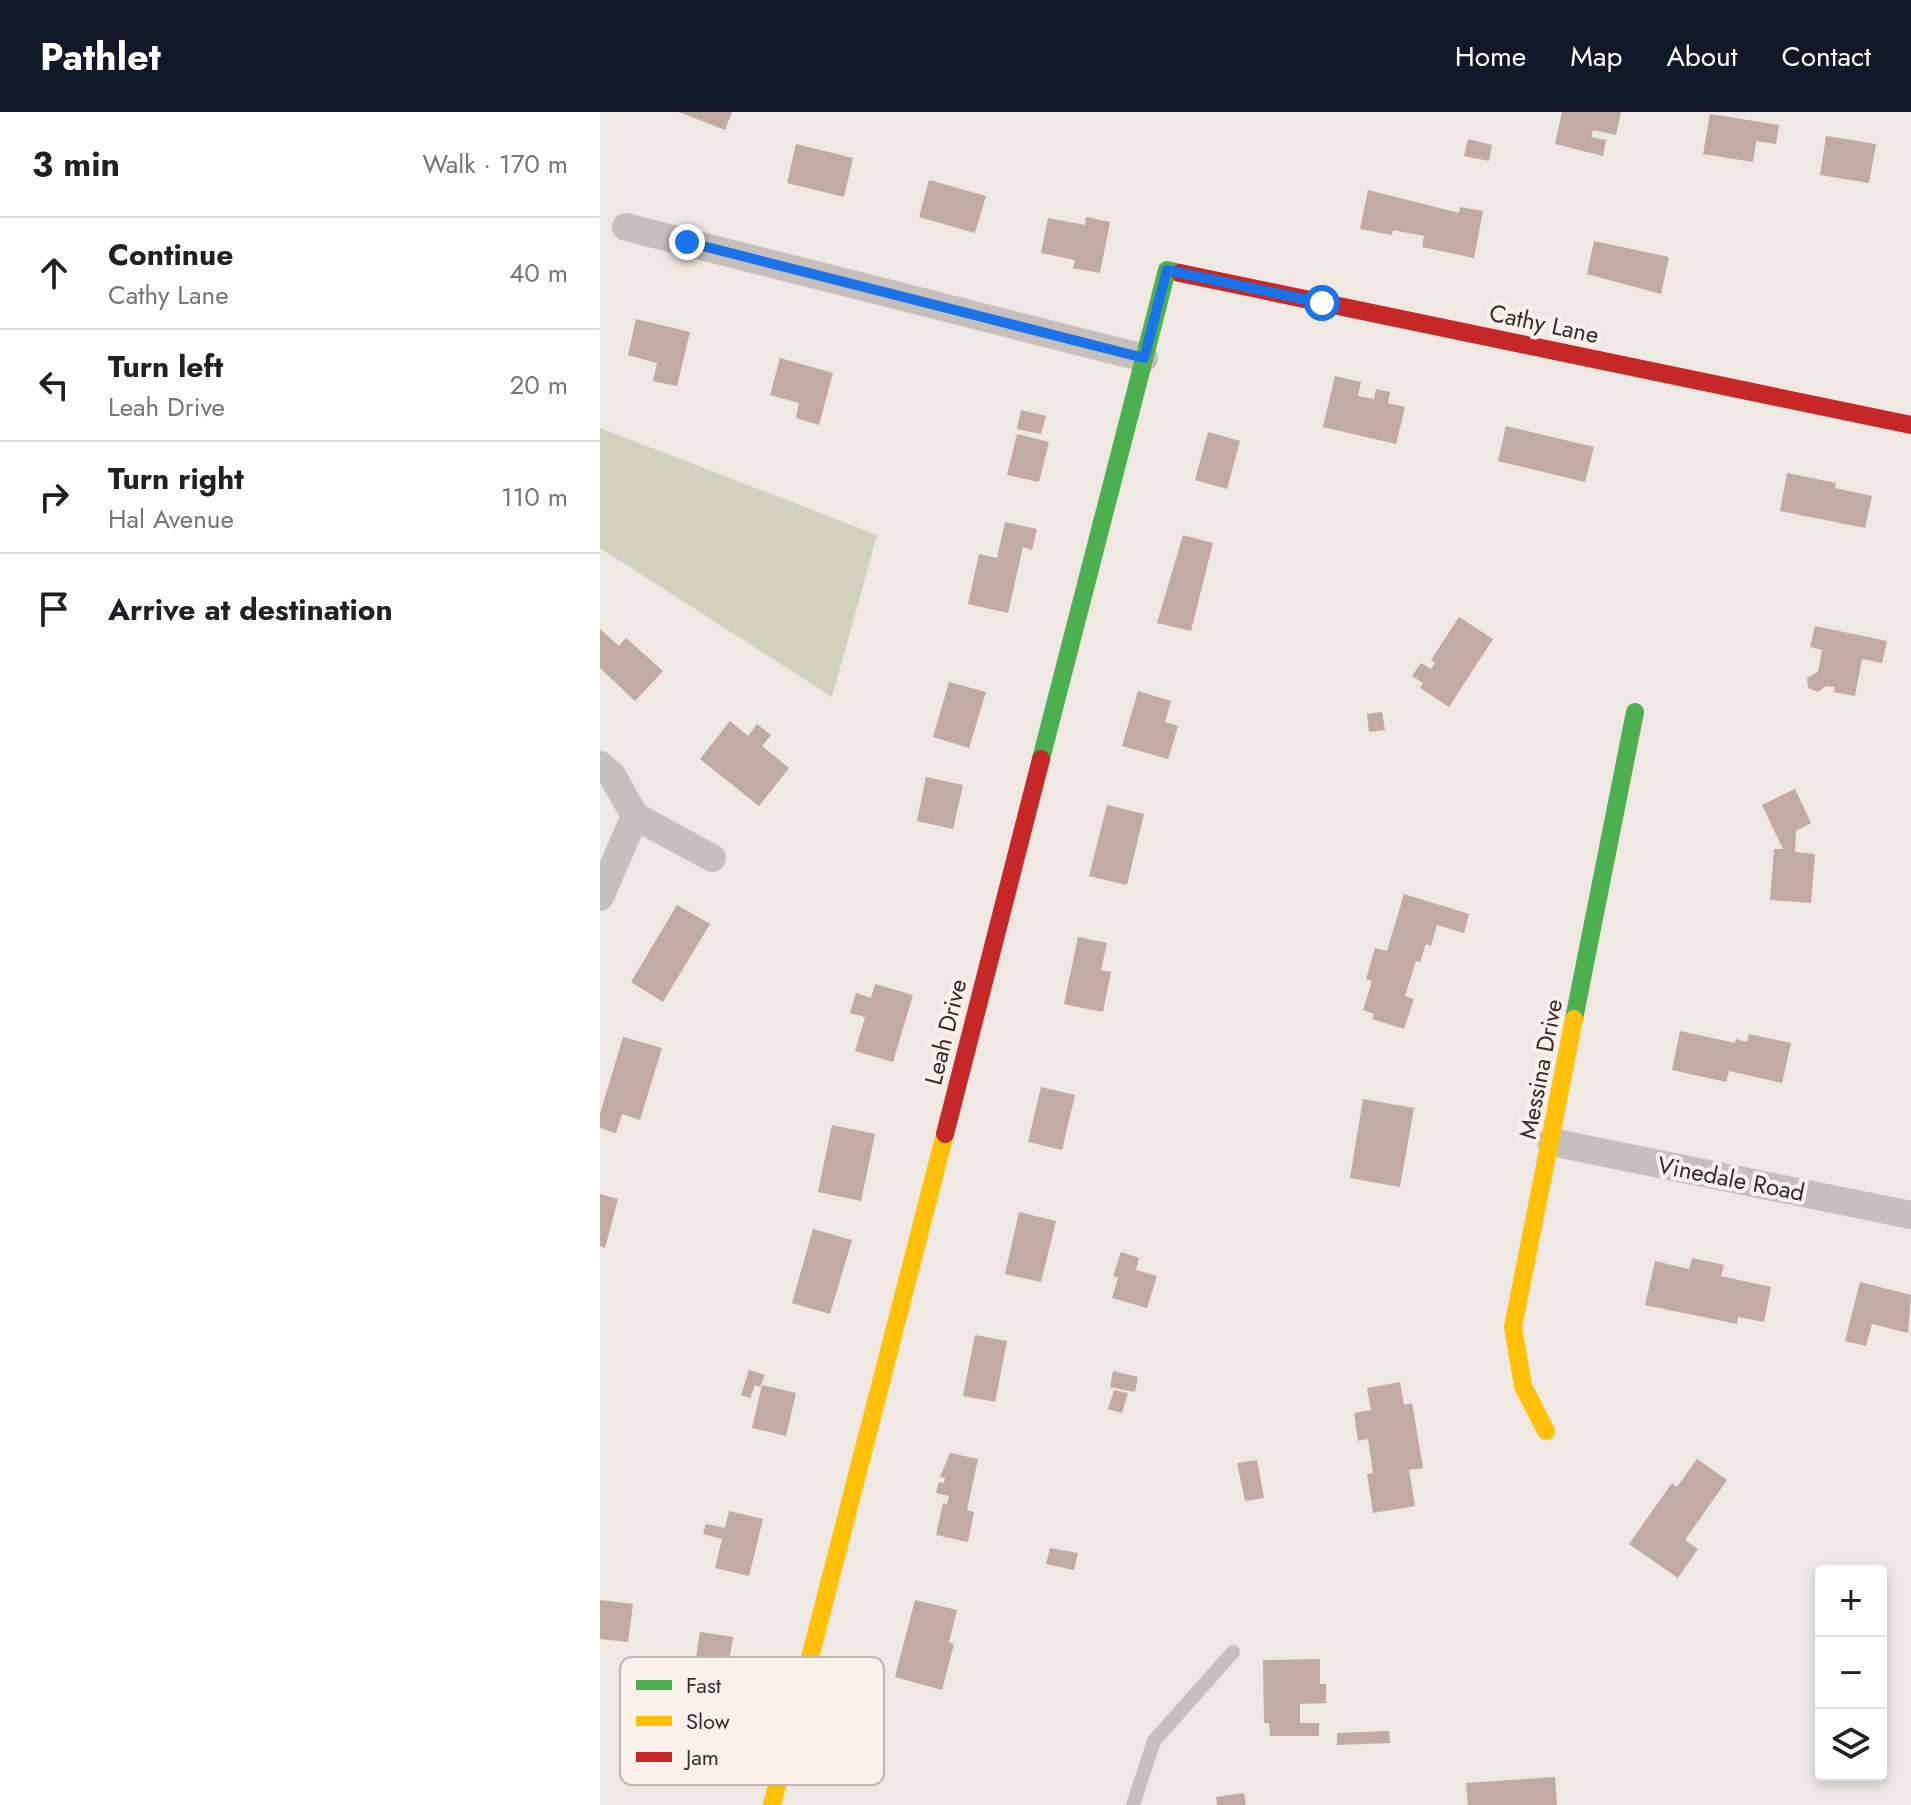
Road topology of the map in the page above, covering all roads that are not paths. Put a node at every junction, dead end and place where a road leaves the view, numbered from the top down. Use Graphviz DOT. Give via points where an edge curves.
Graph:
graph roads {
  1 [pos="626,227"];
  2 [pos="1167,270"];
  3 [pos="1144,358"];
  4 [pos="1911,425"];
  5 [pos="1635,712"];
  6 [pos="600,765"];
  7 [pos="635,816"];
  8 [pos="712,858"];
  9 [pos="600,897"];
  10 [pos="1551,1142"];
  11 [pos="1911,1215"];
  12 [pos="1546,1431"];
  13 [pos="1233,1652"];
  14 [pos="810,1657"];
  15 [pos="777,1785"];
  16 [pos="772,1805"];
  17 [pos="1133,1805"];
  1 -- 3 [label="street"];
  2 -- 3 [label="street, Leah Drive"];
  2 -- 4 [label="street, Cathy Lane"];
  3 -- 14 [label="street, Leah Drive"];
  5 -- 10 [label="street, Messina Drive"];
  6 -- 7 [label="street" via="612,775"];
  7 -- 8 [label="street"];
  7 -- 9 [label="street"];
  10 -- 11 [label="street, Vinedale Road"];
  10 -- 12 [label="street, Messina Drive" via="1513,1327 1523,1386"];
  13 -- 17 [label="lane" via="1154,1741"];
  15 -- 16 [label="street, Leah Drive"];
}
